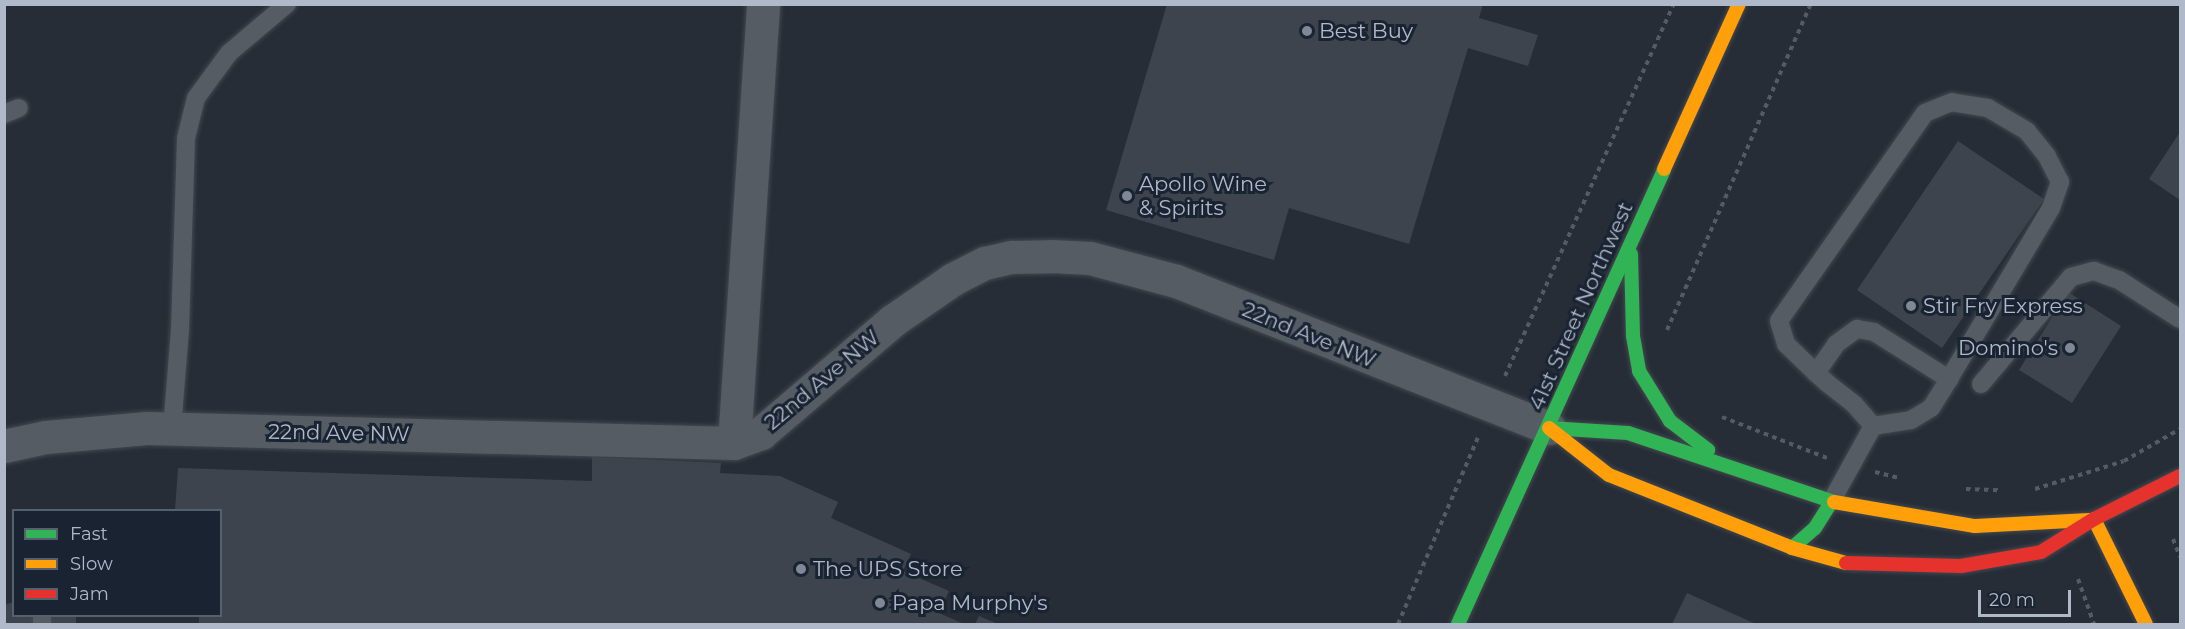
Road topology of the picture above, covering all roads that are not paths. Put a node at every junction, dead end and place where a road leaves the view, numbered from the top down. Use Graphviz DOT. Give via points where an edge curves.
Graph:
graph roads {
  1 [pos="288,4"];
  2 [pos="764,4"];
  3 [pos="1739,4"];
  4 [pos="1631,245"];
  5 [pos="2180,320"];
  6 [pos="1816,373"];
  7 [pos="1949,379"];
  8 [pos="1982,384"];
  9 [pos="1873,426"];
  10 [pos="1549,428"];
  11 [pos="172,429"];
  12 [pos="734,443"];
  13 [pos="4,446"];
  14 [pos="2181,476"];
  15 [pos="1760,478"];
  16 [pos="1831,502"];
  17 [pos="2094,519"];
  18 [pos="1792,548"];
  19 [pos="1458,624"];
  20 [pos="2146,624"];
  1 -- 11 [label="lane" via="229,53 196,98 186,138 180,330"];
  2 -- 12 [label="street"];
  3 -- 4 [label="street, 41st Street Northwest"];
  4 -- 10 [label="street, 41st Street Northwest"];
  4 -- 15 [label="street" via="1633,336 1639,371 1650,394 1670,421 1694,442"];
  5 -- 8 [label="lane" via="2119,280 2094,271 2071,277"];
  6 -- 7 [label="lane" via="1836,344 1857,329 1874,332"];
  6 -- 7 [label="lane" via="1786,344 1779,321 1925,112 1952,102 1988,108 2027,131 2047,156 2060,182 2051,208"];
  6 -- 9 [label="lane"];
  7 -- 9 [label="lane" via="1930,408 1911,420"];
  9 -- 16 [label="lane"];
  10 -- 12 [label="street, 22nd Ave NW" via="1403,374 1176,281 1090,258 1012,257 985,263 953,279 892,321 760,433"];
  10 -- 15 [label="street" via="1628,433"];
  10 -- 18 [label="street" via="1609,475"];
  10 -- 19 [label="street, 41st Street Northwest"];
  11 -- 12 [label="street, 22nd Ave NW"];
  11 -- 13 [label="street, 22nd Ave NW" via="46,437"];
  14 -- 17 [label="street"];
  15 -- 16 [label="street"];
  16 -- 17 [label="street" via="1975,526"];
  16 -- 18 [label="street" via="1815,528"];
  17 -- 18 [label="street" via="2041,552 1961,566 1850,564"];
  17 -- 20 [label="street"];
}
